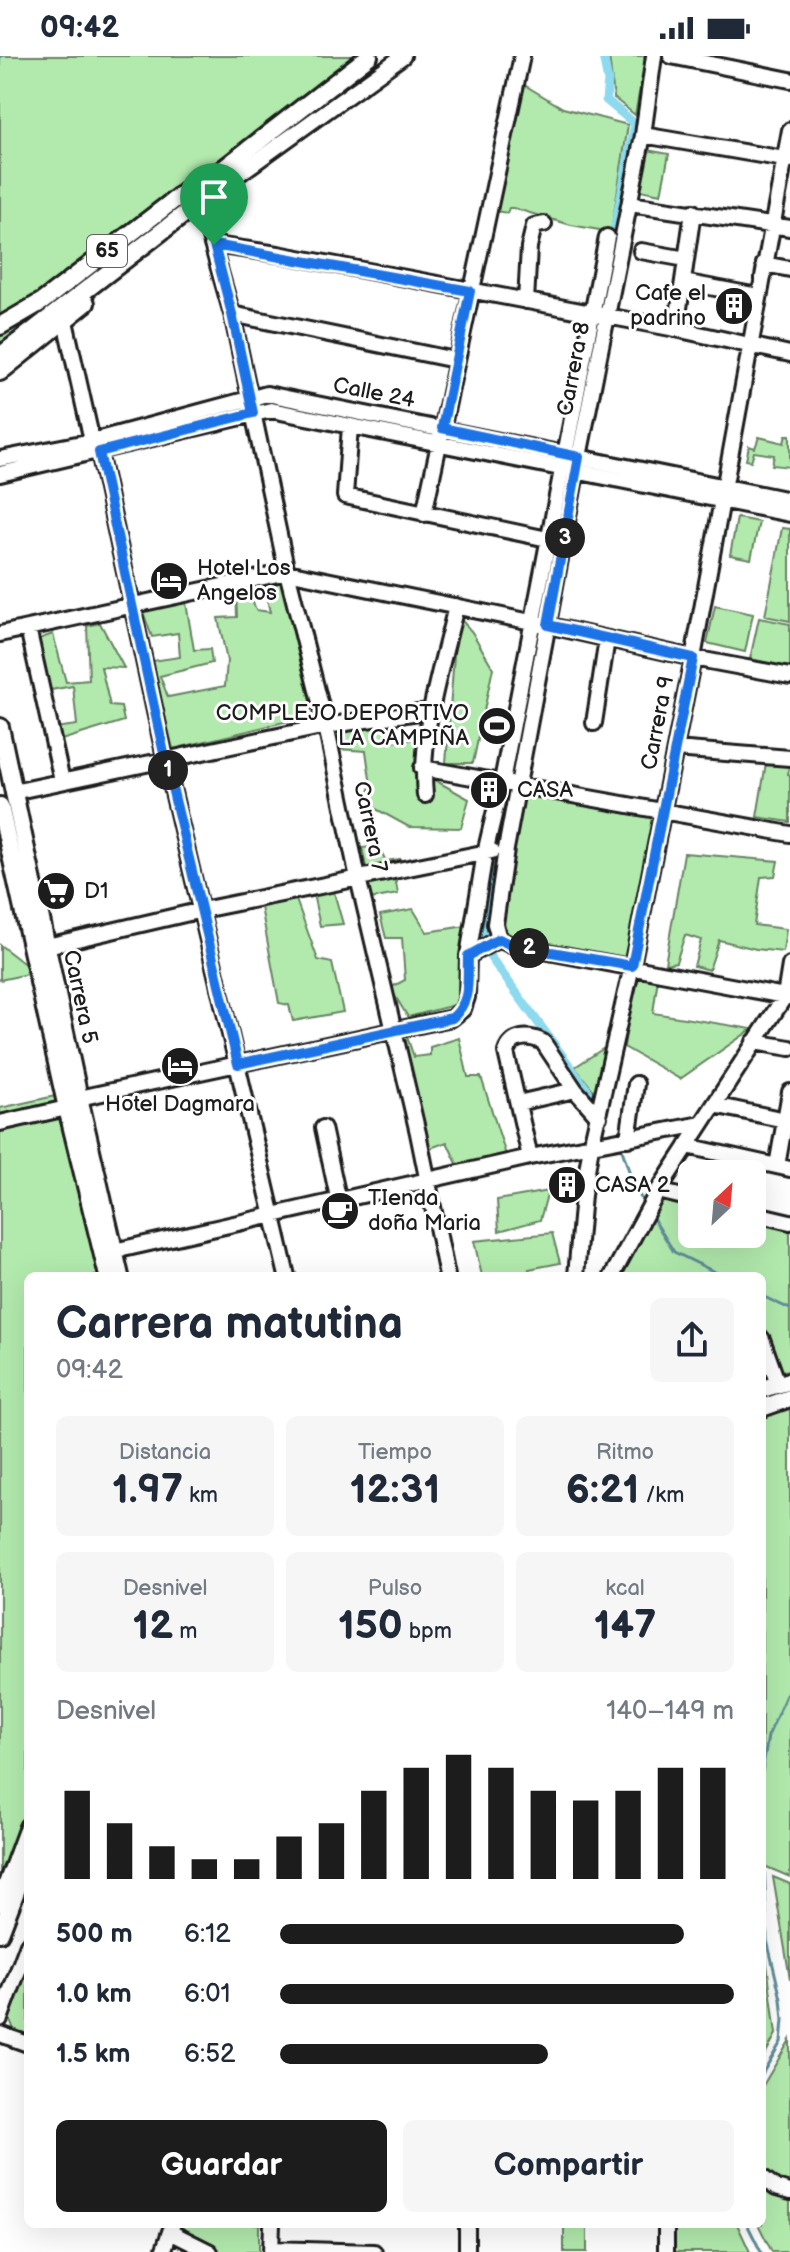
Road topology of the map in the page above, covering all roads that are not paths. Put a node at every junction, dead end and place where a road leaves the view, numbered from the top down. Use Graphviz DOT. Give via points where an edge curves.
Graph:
graph roads {
  1 [pos="369,56"];
  2 [pos="403,56"];
  3 [pos="522,56"];
  4 [pos="654,56"];
  5 [pos="671,56"];
  6 [pos="790,80"];
  7 [pos="790,130"];
  8 [pos="643,135"];
  9 [pos="787,160"];
  10 [pos="214,176"];
  11 [pos="200,202"];
  12 [pos="630,204"];
  13 [pos="693,212"];
  14 [pos="544,224"];
  15 [pos="771,226"];
  16 [pos="790,228"];
  17 [pos="607,237"];
  18 [pos="214,245"];
  19 [pos="641,251"];
  20 [pos="686,259"];
  21 [pos="764,264"];
  22 [pos="114,269"];
  23 [pos="790,269"];
  24 [pos="683,282"];
  25 [pos="470,291"];
  26 [pos="758,296"];
  27 [pos="526,301"];
  28 [pos="232,314"];
  29 [pos="600,315"];
  30 [pos="65,321"];
  31 [pos="0,328"];
  32 [pos="676,329"];
  33 [pos="749,346"];
  34 [pos="790,354"];
  35 [pos="0,356"];
  36 [pos="455,360"];
  37 [pos="0,372"];
  38 [pos="250,396"];
  39 [pos="253,413"];
  40 [pos="350,426"];
  41 [pos="440,436"];
  42 [pos="96,447"];
  43 [pos="0,459"];
  44 [pos="571,463"];
  45 [pos="0,474"];
  46 [pos="722,493"];
  47 [pos="790,500"];
  48 [pos="424,514"];
  49 [pos="790,514"];
  50 [pos="556,541"];
  51 [pos="287,572"];
  52 [pos="132,605"];
  53 [pos="456,606"];
  54 [pos="541,624"];
  55 [pos="28,628"];
  56 [pos="0,634"];
  57 [pos="607,639"];
  58 [pos="693,658"];
  59 [pos="790,676"];
  60 [pos="432,710"];
  61 [pos="594,723"];
  62 [pos="326,726"];
  63 [pos="0,727"];
  64 [pos="675,749"];
  65 [pos="165,758"];
  66 [pos="790,758"];
  67 [pos="422,768"];
  68 [pos="62,781"];
  69 [pos="510,783"];
  70 [pos="13,792"];
  71 [pos="425,795"];
  72 [pos="0,806"];
  73 [pos="663,812"];
  74 [pos="790,834"];
  75 [pos="495,851"];
  76 [pos="358,878"];
  77 [pos="202,910"];
  78 [pos="47,946"];
  79 [pos="483,947"];
  80 [pos="790,965"];
  81 [pos="632,966"];
  82 [pos="787,996"];
  83 [pos="395,1029"];
  84 [pos="754,1042"];
  85 [pos="790,1048"];
  86 [pos="238,1064"];
  87 [pos="636,1084"];
  88 [pos="575,1090"];
  89 [pos="790,1092"];
  90 [pos="73,1103"];
  91 [pos="518,1103"];
  92 [pos="714,1105"];
  93 [pos="599,1117"];
  94 [pos="785,1120"];
  95 [pos="0,1123"];
  96 [pos="701,1124"];
  97 [pos="323,1128"];
  98 [pos="628,1139"];
  99 [pos="591,1146"];
  100 [pos="687,1146"];
  101 [pos="530,1157"];
  102 [pos="784,1167"];
  103 [pos="429,1181"];
  104 [pos="658,1191"];
  105 [pos="678,1196"];
  106 [pos="339,1202"];
  107 [pos="766,1216"];
  108 [pos="273,1217"];
  109 [pos="790,1222"];
  110 [pos="114,1251"];
  111 [pos="107,1272"];
  112 [pos="119,1272"];
  113 [pos="286,1272"];
  114 [pos="446,1272"];
  115 [pos="576,1272"];
  116 [pos="614,1272"];
  117 [pos="766,1351"];
  118 [pos="777,1385"];
  119 [pos="790,1398"];
  120 [pos="766,1407"];
  121 [pos="24,1838"];
  122 [pos="24,1870"];
  123 [pos="0,1903"];
  124 [pos="0,1933"];
  125 [pos="24,1955"];
  126 [pos="0,2019"];
  127 [pos="0,2034"];
  128 [pos="24,2043"];
  129 [pos="766,2180"];
  130 [pos="790,2192"];
  131 [pos="172,2228"];
  132 [pos="272,2228"];
  133 [pos="467,2228"];
  134 [pos="666,2228"];
  135 [pos="271,2251"];
  136 [pos="163,2252"];
  137 [pos="210,2252"];
  138 [pos="374,2252"];
  139 [pos="467,2252"];
  140 [pos="666,2252"];
  1 -- 10 [label="main road, 65"];
  2 -- 11 [label="street"];
  3 -- 25 [label="street"];
  4 -- 8 [label="street, Carrera 8"];
  5 -- 6 [label="street"];
  7 -- 9 [label="street, Carrera 9"];
  8 -- 9 [label="street"];
  8 -- 12 [label="street, Carrera 8"];
  9 -- 15 [label="street, Carrera 9"];
  10 -- 11 [label="main road, 65"];
  10 -- 31 [label="main road, 65" via="191,187"];
  11 -- 18 [label="street, Carrera 7"];
  11 -- 22 [label="main road, 65"];
  12 -- 13 [label="street"];
  12 -- 29 [label="street, Carrera 8"];
  13 -- 15 [label="street"];
  13 -- 20 [label="street"];
  14 -- 27 [label="street" via="534,226 529,247"];
  15 -- 16 [label="street"];
  15 -- 21 [label="street, Carrera 9"];
  17 -- 29 [label="street"];
  18 -- 25 [label="street"];
  18 -- 28 [label="street, Carrera 7"];
  19 -- 20 [label="street"];
  20 -- 24 [label="street"];
  21 -- 23 [label="street"];
  21 -- 26 [label="street, Carrera 9"];
  22 -- 30 [label="main road" via="96,294"];
  22 -- 35 [label="main road, 65"];
  24 -- 26 [label="street"];
  24 -- 32 [label="street"];
  25 -- 27 [label="street"];
  25 -- 36 [label="street"];
  26 -- 33 [label="street, Carrera 9"];
  27 -- 29 [label="street"];
  28 -- 36 [label="street"];
  28 -- 38 [label="street, Carrera 7"];
  29 -- 32 [label="street"];
  29 -- 44 [label="street, Carrera 8"];
  30 -- 37 [label="main road"];
  30 -- 42 [label="street"];
  32 -- 33 [label="street"];
  33 -- 34 [label="street"];
  33 -- 46 [label="street, Carrera 9"];
  36 -- 41 [label="street"];
  38 -- 39 [label="street, Carrera 7"];
  38 -- 41 [label="street, Calle 24" via="267,394"];
  38 -- 42 [label="street, Calle 24"];
  39 -- 40 [label="street, Calle 24" via="271,410"];
  39 -- 42 [label="street, Calle 24"];
  39 -- 51 [label="street, Carrera 7"];
  40 -- 41 [label="street, Calle 24"];
  40 -- 48 [label="street" via="345,496"];
  41 -- 44 [label="street, Calle 24"];
  41 -- 48 [label="street"];
  42 -- 43 [label="street, Calle 24"];
  42 -- 45 [label="street, Calle 24"];
  42 -- 52 [label="street"];
  44 -- 46 [label="street, Calle 24"];
  44 -- 50 [label="street, Carrera 8"];
  46 -- 47 [label="street, Calle 24"];
  46 -- 49 [label="street, Calle 24"];
  46 -- 58 [label="street, Carrera 9"];
  48 -- 50 [label="street"];
  50 -- 54 [label="street, Carrera 8"];
  51 -- 52 [label="street"];
  51 -- 53 [label="street"];
  51 -- 62 [label="street, Carrera 7"];
  52 -- 55 [label="street"];
  52 -- 65 [label="street"];
  53 -- 54 [label="street"];
  53 -- 60 [label="street"];
  54 -- 57 [label="street"];
  54 -- 69 [label="street, Carrera 8"];
  55 -- 56 [label="street"];
  55 -- 68 [label="street"];
  57 -- 58 [label="street"];
  57 -- 61 [label="street"];
  58 -- 59 [label="street"];
  58 -- 64 [label="street, Carrera 9"];
  60 -- 62 [label="street"];
  60 -- 67 [label="street"];
  62 -- 65 [label="street"];
  62 -- 76 [label="street, Carrera 7"];
  63 -- 70 [label="main road, Carrera 5"];
  64 -- 66 [label="street"];
  64 -- 73 [label="street, Carrera 9"];
  65 -- 68 [label="street"];
  65 -- 77 [label="street"];
  67 -- 69 [label="street"];
  67 -- 71 [label="street"];
  68 -- 70 [label="street"];
  69 -- 73 [label="street"];
  69 -- 75 [label="street, Carrera 8"];
  69 -- 75 [label="street, Carrera 8"];
  70 -- 78 [label="main road, Carrera 5"];
  72 -- 90 [label="main road, Carrera 5"];
  73 -- 74 [label="street"];
  73 -- 81 [label="street, Carrera 9"];
  75 -- 76 [label="street"];
  75 -- 79 [label="street, Carrera 8"];
  75 -- 79 [label="street, Carrera 8" via="495,924"];
  76 -- 77 [label="street"];
  76 -- 83 [label="street, Carrera 7"];
  77 -- 78 [label="street"];
  77 -- 86 [label="street"];
  78 -- 90 [label="main road, Carrera 5"];
  79 -- 81 [label="street" via="511,945"];
  79 -- 83 [label="street, Carrera 8" via="463,1009 452,1018"];
  80 -- 82 [label="street"];
  81 -- 82 [label="street"];
  81 -- 93 [label="street, Carrera 9"];
  82 -- 84 [label="street"];
  83 -- 86 [label="street"];
  83 -- 103 [label="street, Carrera 7"];
  84 -- 85 [label="street"];
  84 -- 92 [label="street"];
  86 -- 90 [label="street"];
  86 -- 108 [label="street"];
  87 -- 98 [label="street"];
  88 -- 91 [label="street"];
  88 -- 91 [label="street" via="543,1042 519,1038 506,1052"];
  88 -- 93 [label="street"];
  89 -- 94 [label="street"];
  90 -- 95 [label="street"];
  90 -- 110 [label="main road, Carrera 5"];
  90 -- 111 [label="main road, Carrera 5"];
  91 -- 101 [label="street"];
  92 -- 94 [label="street"];
  92 -- 96 [label="street"];
  93 -- 99 [label="street, Carrera 9"];
  94 -- 102 [label="street"];
  96 -- 98 [label="street"];
  96 -- 100 [label="street"];
  97 -- 106 [label="street"];
  98 -- 99 [label="street"];
  99 -- 101 [label="street"];
  99 -- 115 [label="street, Carrera 9"];
  100 -- 102 [label="street"];
  100 -- 104 [label="street"];
  101 -- 103 [label="street"];
  103 -- 106 [label="street"];
  103 -- 114 [label="street, Carrera 7"];
  104 -- 105 [label="street"];
  104 -- 116 [label="street"];
  106 -- 108 [label="street"];
  107 -- 109 [label="street"];
  108 -- 110 [label="street"];
  108 -- 113 [label="street"];
  110 -- 112 [label="main road, Carrera 5"];
  117 -- 118 [label="street"];
  119 -- 120 [label="main road"];
  121 -- 123 [label="main road"];
  122 -- 124 [label="main road"];
  125 -- 126 [label="street"];
  127 -- 128 [label="street"];
  129 -- 130 [label="street"];
  131 -- 136 [label="street"];
  131 -- 137 [label="street"];
  132 -- 135 [label="street"];
  133 -- 139 [label="street"];
  134 -- 140 [label="street"];
  135 -- 138 [label="street"];
}
